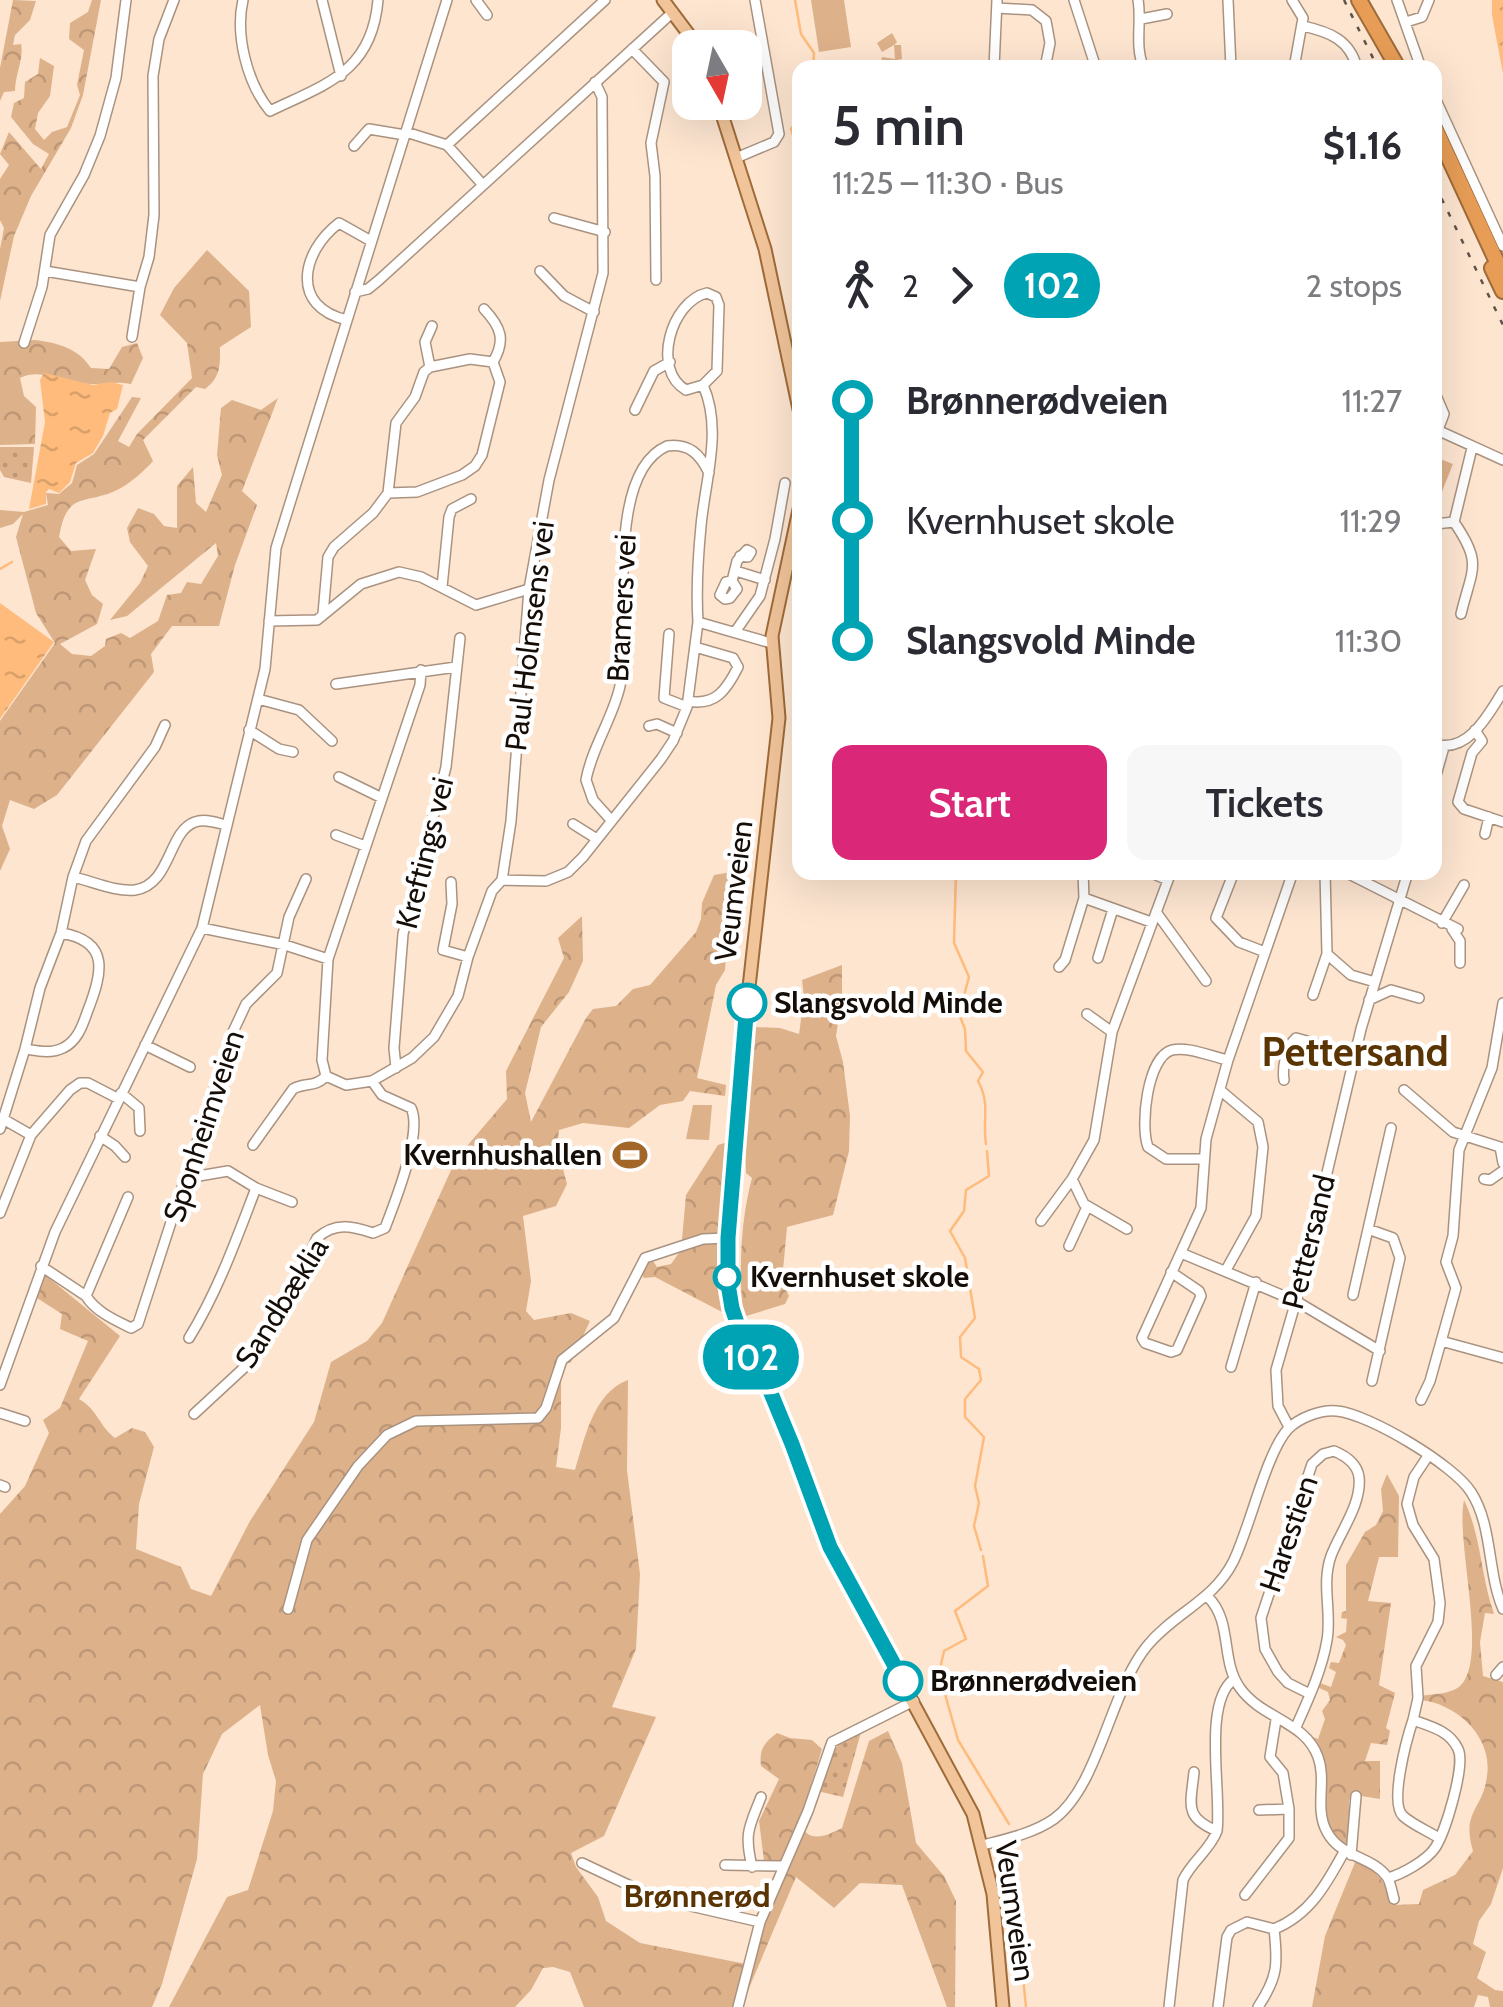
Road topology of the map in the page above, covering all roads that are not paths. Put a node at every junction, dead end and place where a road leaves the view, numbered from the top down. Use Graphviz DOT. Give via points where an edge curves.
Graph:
graph roads {
  1 [pos="126,0"];
  2 [pos="174,0"];
  3 [pos="243,0"];
  4 [pos="322,0"];
  5 [pos="378,0"];
  6 [pos="447,0"];
  7 [pos="476,0"];
  8 [pos="606,0"];
  9 [pos="663,0"];
  10 [pos="756,0"];
  11 [pos="1074,0"];
  12 [pos="1138,0"];
  13 [pos="1228,0"];
  14 [pos="1292,0"];
  15 [pos="1359,0"];
  16 [pos="1368,0"];
  17 [pos="1397,0"];
  18 [pos="1429,0"];
  19 [pos="997,4"];
  20 [pos="673,12"];
  21 [pos="1167,14"];
  22 [pos="487,16"];
  23 [pos="1141,18"];
  24 [pos="1406,22"];
  25 [pos="1303,26"];
  26 [pos="686,30"];
  27 [pos="632,48"];
  28 [pos="994,60"];
  29 [pos="1047,60"];
  30 [pos="1093,60"];
  31 [pos="1140,60"];
  32 [pos="1231,60"];
  33 [pos="1296,60"];
  34 [pos="1353,60"];
  35 [pos="1393,60"];
  36 [pos="1402,60"];
  37 [pos="1418,60"];
  38 [pos="341,76"];
  39 [pos="595,82"];
  40 [pos="1442,113"];
  41 [pos="724,120"];
  42 [pos="406,133"];
  43 [pos="1442,143"];
  44 [pos="447,145"];
  45 [pos="354,146"];
  46 [pos="736,158"];
  47 [pos="1442,160"];
  48 [pos="483,185"];
  49 [pos="554,218"];
  50 [pos="605,232"];
  51 [pos="372,240"];
  52 [pos="1503,246"];
  53 [pos="45,271"];
  54 [pos="540,271"];
  55 [pos="1503,274"];
  56 [pos="656,280"];
  57 [pos="140,287"];
  58 [pos="355,292"];
  59 [pos="1503,292"];
  60 [pos="484,309"];
  61 [pos="594,312"];
  62 [pos="347,320"];
  63 [pos="432,326"];
  64 [pos="132,337"];
  65 [pos="24,343"];
  66 [pos="493,362"];
  67 [pos="670,362"];
  68 [pos="430,367"];
  69 [pos="792,376"];
  70 [pos="702,385"];
  71 [pos="635,410"];
  72 [pos="1442,428"];
  73 [pos="712,446"];
  74 [pos="1472,448"];
  75 [pos="698,454"];
  76 [pos="1503,460"];
  77 [pos="710,468"];
  78 [pos="785,483"];
  79 [pos="388,493"];
  80 [pos="471,499"];
  81 [pos="1454,522"];
  82 [pos="1442,523"];
  83 [pos="792,543"];
  84 [pos="740,556"];
  85 [pos="765,580"];
  86 [pos="442,587"];
  87 [pos="529,589"];
  88 [pos="324,614"];
  89 [pos="1461,614"];
  90 [pos="268,620"];
  91 [pos="698,622"];
  92 [pos="735,632"];
  93 [pos="669,634"];
  94 [pos="460,638"];
  95 [pos="771,643"];
  96 [pos="695,647"];
  97 [pos="456,666"];
  98 [pos="421,670"];
  99 [pos="336,684"];
  100 [pos="1503,691"];
  101 [pos="258,698"];
  102 [pos="687,704"];
  103 [pos="165,726"];
  104 [pos="649,726"];
  105 [pos="249,730"];
  106 [pos="1475,730"];
  107 [pos="677,732"];
  108 [pos="332,741"];
  109 [pos="1442,745"];
  110 [pos="293,752"];
  111 [pos="339,776"];
  112 [pos="382,798"];
  113 [pos="1489,817"];
  114 [pos="612,820"];
  115 [pos="1503,822"];
  116 [pos="226,824"];
  117 [pos="573,824"];
  118 [pos="1485,834"];
  119 [pos="336,835"];
  120 [pos="597,840"];
  121 [pos="365,846"];
  122 [pos="73,876"];
  123 [pos="306,879"];
  124 [pos="502,880"];
  125 [pos="1084,880"];
  126 [pos="1168,880"];
  127 [pos="1231,880"];
  128 [pos="1290,880"];
  129 [pos="1325,880"];
  130 [pos="1359,880"];
  131 [pos="1406,880"];
  132 [pos="451,882"];
  133 [pos="1464,885"];
  134 [pos="1084,898"];
  135 [pos="1399,902"];
  136 [pos="1113,908"];
  137 [pos="1154,917"];
  138 [pos="1450,926"];
  139 [pos="202,928"];
  140 [pos="61,933"];
  141 [pos="285,944"];
  142 [pos="1265,952"];
  143 [pos="1327,954"];
  144 [pos="468,957"];
  145 [pos="328,958"];
  146 [pos="1098,958"];
  147 [pos="1460,964"];
  148 [pos="1059,967"];
  149 [pos="1206,981"];
  150 [pos="1375,982"];
  151 [pos="1313,995"];
  152 [pos="1419,998"];
  153 [pos="1369,1000"];
  154 [pos="1503,1003"];
  155 [pos="1087,1014"];
  156 [pos="1112,1032"];
  157 [pos="145,1044"];
  158 [pos="25,1049"];
  159 [pos="1354,1054"];
  160 [pos="1228,1060"];
  161 [pos="190,1067"];
  162 [pos="396,1068"];
  163 [pos="1492,1068"];
  164 [pos="1503,1072"];
  165 [pos="326,1076"];
  166 [pos="1284,1080"];
  167 [pos="372,1081"];
  168 [pos="1220,1090"];
  169 [pos="1404,1090"];
  170 [pos="120,1096"];
  171 [pos="2,1124"];
  172 [pos="1391,1128"];
  173 [pos="140,1131"];
  174 [pos="31,1134"];
  175 [pos="100,1136"];
  176 [pos="1463,1136"];
  177 [pos="253,1145"];
  178 [pos="1502,1147"];
  179 [pos="124,1158"];
  180 [pos="1203,1159"];
  181 [pos="1503,1163"];
  182 [pos="1503,1172"];
  183 [pos="187,1178"];
  184 [pos="1072,1178"];
  185 [pos="1484,1179"];
  186 [pos="256,1188"];
  187 [pos="128,1198"];
  188 [pos="292,1202"];
  189 [pos="1087,1207"];
  190 [pos="0,1213"];
  191 [pos="1041,1220"];
  192 [pos="1368,1228"];
  193 [pos="1127,1229"];
  194 [pos="728,1238"];
  195 [pos="1069,1246"];
  196 [pos="1181,1253"];
  197 [pos="42,1266"];
  198 [pos="1226,1270"];
  199 [pos="1171,1272"];
  200 [pos="1256,1282"];
  201 [pos="1354,1295"];
  202 [pos="86,1296"];
  203 [pos="1296,1301"];
  204 [pos="189,1338"];
  205 [pos="1441,1340"];
  206 [pos="1380,1351"];
  207 [pos="1503,1358"];
  208 [pos="1231,1367"];
  209 [pos="1372,1381"];
  210 [pos="0,1385"];
  211 [pos="1420,1400"];
  212 [pos="0,1413"];
  213 [pos="194,1414"];
  214 [pos="25,1421"];
  215 [pos="1290,1428"];
  216 [pos="1428,1456"];
  217 [pos="1208,1597"];
  218 [pos="288,1609"];
  219 [pos="1503,1609"];
  220 [pos="1234,1679"];
  221 [pos="906,1686"];
  222 [pos="1308,1693"];
  223 [pos="914,1701"];
  224 [pos="897,1708"];
  225 [pos="1276,1720"];
  226 [pos="1413,1720"];
  227 [pos="1296,1727"];
  228 [pos="1194,1772"];
  229 [pos="1356,1796"];
  230 [pos="761,1797"];
  231 [pos="1289,1809"];
  232 [pos="1259,1810"];
  233 [pos="1217,1831"];
  234 [pos="1440,1838"];
  235 [pos="984,1845"];
  236 [pos="1347,1853"];
  237 [pos="582,1863"];
  238 [pos="724,1865"];
  239 [pos="752,1866"];
  240 [pos="782,1866"];
  241 [pos="1388,1878"];
  242 [pos="1244,1895"];
  243 [pos="1394,1899"];
  244 [pos="760,1922"];
  245 [pos="1274,1928"];
  246 [pos="738,2007"];
  247 [pos="1003,2007"];
  248 [pos="1169,2007"];
  249 [pos="1218,2007"];
  250 [pos="1258,2007"];
  1 -- 53 [label="street" via="100,136 50,234"];
  2 -- 57 [label="street" via="153,76 154,214"];
  3 -- 38 [label="street" via="247,64 270,111"];
  4 -- 38 [label="street"];
  5 -- 38 [label="street" via="364,46"];
  6 -- 42 [label="street"];
  7 -- 22 [label="street"];
  8 -- 44 [label="street"];
  9 -- 20 [label="main road"];
  10 -- 46 [label="street" via="779,134"];
  11 -- 30 [label="street"];
  12 -- 23 [label="street"];
  13 -- 32 [label="street"];
  14 -- 25 [label="street"];
  15 -- 35 [label="highway"];
  16 -- 36 [label="highway"];
  17 -- 24 [label="street"];
  18 -- 24 [label="street" via="1422,17"];
  19 -- 28 [label="street"];
  19 -- 29 [label="street" via="1032,10 1046,20"];
  20 -- 26 [label="main road"];
  20 -- 27 [label="street"];
  21 -- 23 [label="street"];
  23 -- 31 [label="street"];
  24 -- 37 [label="street"];
  25 -- 33 [label="street"];
  25 -- 34 [label="street" via="1346,43"];
  27 -- 39 [label="street"];
  27 -- 56 [label="street" via="664,82 651,143"];
  39 -- 48 [label="street"];
  39 -- 50 [label="street, Paul Holmsens vei" via="602,97"];
  40 -- 52 [label="street"];
  41 -- 46 [label="main road"];
  42 -- 44 [label="street"];
  42 -- 45 [label="street" via="369,129"];
  42 -- 51 [label="street"];
  43 -- 55 [label="highway"];
  44 -- 48 [label="street"];
  46 -- 69 [label="main road" via="765,248"];
  47 -- 59 [label="highway"];
  48 -- 58 [label="street" via="379,280"];
  49 -- 50 [label="street"];
  50 -- 61 [label="street, Paul Holmsens vei"];
  51 -- 58 [label="street"];
  51 -- 62 [label="street" via="339,223 308,263 307,284 318,305"];
  53 -- 57 [label="street"];
  53 -- 65 [label="street"];
  54 -- 61 [label="street" via="576,305"];
  57 -- 64 [label="street"];
  58 -- 62 [label="street"];
  60 -- 66 [label="street" via="501,334"];
  61 -- 87 [label="street, Paul Holmsens vei"];
  62 -- 90 [label="street" via="276,548"];
  63 -- 68 [label="street" via="425,342"];
  66 -- 68 [label="street"];
  66 -- 79 [label="street" via="500,382 475,466 417,492"];
  67 -- 70 [label="street" via="680,387"];
  67 -- 70 [label="street" via="676,319 693,298 712,294 720,310 717,368"];
  67 -- 71 [label="street" via="654,371"];
  68 -- 79 [label="street" via="396,423"];
  70 -- 73 [label="street"];
  72 -- 74 [label="street"];
  73 -- 75 [label="street, Bramers vei"];
  73 -- 77 [label="street"];
  74 -- 76 [label="street"];
  74 -- 81 [label="street"];
  75 -- 77 [label="street"];
  75 -- 114 [label="street, Bramers vei" via="673,445 653,454 630,503 620,686 586,780"];
  77 -- 91 [label="street"];
  78 -- 85 [label="street"];
  79 -- 88 [label="street" via="328,557"];
  80 -- 86 [label="street" via="449,517"];
  81 -- 82 [label="street"];
  81 -- 89 [label="street" via="1474,560"];
  83 -- 95 [label="main road, Veumveien"];
  84 -- 85 [label="street" via="734,576"];
  85 -- 92 [label="street"];
  86 -- 87 [label="street" via="476,605"];
  86 -- 88 [label="street" via="389,572 361,584"];
  87 -- 124 [label="street, Paul Holmsens vei"];
  88 -- 90 [label="street" via="311,622"];
  90 -- 101 [label="street"];
  91 -- 92 [label="street"];
  91 -- 96 [label="street"];
  92 -- 95 [label="street"];
  93 -- 102 [label="street" via="664,698"];
  94 -- 97 [label="street, Kreftings vei"];
  95 -- 194 [label="main road, Veumveien" via="780,718"];
  96 -- 102 [label="street"];
  96 -- 102 [label="street" via="733,658 738,667 718,698"];
  97 -- 98 [label="street"];
  97 -- 162 [label="street, Kreftings vei" via="446,767 406,917"];
  98 -- 99 [label="street"];
  98 -- 112 [label="street"];
  100 -- 106 [label="street"];
  101 -- 105 [label="street"];
  101 -- 108 [label="street" via="298,710"];
  102 -- 107 [label="street"];
  103 -- 122 [label="street" via="86,842"];
  104 -- 107 [label="street"];
  105 -- 110 [label="street"];
  105 -- 116 [label="street"];
  106 -- 109 [label="street" via="1462,742"];
  106 -- 113 [label="street" via="1482,741 1458,802"];
  107 -- 114 [label="street"];
  111 -- 112 [label="street"];
  112 -- 121 [label="street"];
  113 -- 115 [label="street"];
  113 -- 118 [label="street"];
  114 -- 120 [label="street"];
  116 -- 122 [label="street" via="199,821 186,827 146,886 121,889"];
  116 -- 139 [label="street"];
  117 -- 120 [label="street"];
  119 -- 121 [label="street"];
  120 -- 124 [label="street" via="554,879"];
  121 -- 145 [label="street"];
  122 -- 140 [label="street"];
  123 -- 141 [label="street, Sponheimveien"];
  124 -- 144 [label="street, Paul Holmsens vei" via="492,890"];
  125 -- 134 [label="street"];
  126 -- 137 [label="street"];
  127 -- 142 [label="street" via="1216,918 1240,942"];
  128 -- 142 [label="street"];
  129 -- 143 [label="street"];
  130 -- 135 [label="street"];
  131 -- 135 [label="street, Pettersand"];
  132 -- 144 [label="street" via="443,950"];
  133 -- 138 [label="street"];
  134 -- 136 [label="street"];
  134 -- 148 [label="street"];
  135 -- 138 [label="street"];
  135 -- 150 [label="street, Pettersand"];
  136 -- 137 [label="street"];
  136 -- 146 [label="street"];
  137 -- 149 [label="street"];
  137 -- 156 [label="street"];
  138 -- 147 [label="street" via="1460,941"];
  139 -- 141 [label="street"];
  139 -- 157 [label="street"];
  140 -- 158 [label="street"];
  140 -- 158 [label="street" via="98,954 97,987 67,1046"];
  141 -- 145 [label="street"];
  141 -- 183 [label="street, Sponheimveien" via="278,973 246,1004 232,1034"];
  142 -- 160 [label="street"];
  143 -- 150 [label="street" via="1351,974"];
  143 -- 151 [label="street"];
  144 -- 162 [label="street, Paul Holmsens vei" via="446,1020"];
  145 -- 165 [label="street"];
  150 -- 153 [label="street, Pettersand"];
  152 -- 153 [label="street" via="1391,990"];
  153 -- 159 [label="street, Pettersand"];
  154 -- 163 [label="street"];
  155 -- 156 [label="street"];
  156 -- 184 [label="street" via="1097,1130"];
  157 -- 161 [label="street"];
  157 -- 170 [label="street"];
  158 -- 171 [label="street"];
  159 -- 166 [label="street" via="1296,1038"];
  159 -- 203 [label="street, Pettersand"];
  160 -- 168 [label="street"];
  160 -- 180 [label="street" via="1175,1050 1158,1059 1153,1072 1144,1129 1148,1147 1166,1159"];
  162 -- 167 [label="street, Paul Holmsens vei"];
  163 -- 164 [label="street"];
  163 -- 176 [label="street"];
  165 -- 167 [label="street" via="346,1085"];
  165 -- 177 [label="street" via="293,1089"];
  167 -- 213 [label="street, Sandbæklia" via="382,1095 412,1108 416,1118 385,1228 372,1233 346,1225 317,1238 280,1317 247,1365"];
  168 -- 180 [label="street"];
  168 -- 198 [label="street" via="1258,1122 1263,1147 1256,1216"];
  169 -- 176 [label="street"];
  170 -- 173 [label="street" via="139,1108"];
  170 -- 174 [label="street" via="80,1084"];
  170 -- 175 [label="street"];
  171 -- 174 [label="street"];
  172 -- 192 [label="street"];
  174 -- 190 [label="street"];
  175 -- 179 [label="street"];
  175 -- 197 [label="street"];
  176 -- 178 [label="street"];
  176 -- 205 [label="street" via="1446,1262 1456,1288"];
  178 -- 181 [label="street"];
  180 -- 196 [label="street" via="1201,1208"];
  182 -- 185 [label="street"];
  183 -- 186 [label="street" via="228,1171"];
  183 -- 202 [label="street, Sponheimveien" via="138,1324 131,1328 111,1318"];
  184 -- 189 [label="street"];
  184 -- 191 [label="street"];
  186 -- 188 [label="street"];
  186 -- 204 [label="street" via="225,1270"];
  187 -- 202 [label="street"];
  189 -- 193 [label="street"];
  189 -- 195 [label="street"];
  192 -- 201 [label="street"];
  192 -- 206 [label="street" via="1393,1238 1400,1253"];
  194 -- 218 [label="street" via="645,1258 614,1318 562,1360 538,1418 416,1421 382,1439 307,1540"];
  194 -- 221 [label="main road, Veumveien" via="729,1295 738,1329 792,1444 830,1547"];
  196 -- 198 [label="street"];
  196 -- 199 [label="street"];
  197 -- 202 [label="street"];
  197 -- 210 [label="street"];
  198 -- 200 [label="street"];
  199 -- 199 [label="street" via="1142,1338 1171,1352 1201,1296"];
  200 -- 203 [label="street"];
  200 -- 208 [label="street"];
  203 -- 206 [label="street"];
  203 -- 215 [label="street, Pettersand" via="1274,1380"];
  205 -- 207 [label="street"];
  205 -- 211 [label="street"];
  206 -- 209 [label="street"];
  212 -- 214 [label="street"];
  215 -- 216 [label="street" via="1320,1412 1340,1411"];
  215 -- 217 [label="street" via="1232,1564"];
  216 -- 219 [label="street" via="1473,1495"];
  216 -- 226 [label="street" via="1408,1504 1413,1526 1434,1558 1440,1603 1416,1666"];
  217 -- 220 [label="street" via="1222,1616"];
  217 -- 235 [label="street" via="1144,1648 1064,1810 1040,1827"];
  220 -- 225 [label="street"];
  220 -- 233 [label="street" via="1216,1707"];
  221 -- 223 [label="main road, Veumveien"];
  221 -- 224 [label="street"];
  222 -- 222 [label="street, Harestien" via="1328,1638 1330,1558 1360,1482 1351,1461 1334,1451 1312,1464 1261,1618 1265,1649 1278,1672"];
  222 -- 227 [label="street, Harestien"];
  223 -- 224 [label="street"];
  223 -- 235 [label="main road, Veumveien" via="964,1792"];
  224 -- 240 [label="street" via="832,1742"];
  225 -- 227 [label="street"];
  225 -- 231 [label="street" via="1270,1757 1283,1774"];
  226 -- 234 [label="street" via="1398,1808"];
  226 -- 234 [label="street" via="1446,1734 1461,1758"];
  227 -- 236 [label="street" via="1320,1760 1323,1823"];
  228 -- 233 [label="street" via="1193,1816"];
  229 -- 236 [label="street"];
  230 -- 239 [label="street" via="748,1822"];
  231 -- 232 [label="street"];
  231 -- 242 [label="street" via="1286,1845"];
  233 -- 248 [label="street" via="1183,1880"];
  234 -- 241 [label="street" via="1433,1851"];
  235 -- 247 [label="main road, Veumveien"];
  236 -- 241 [label="street"];
  236 -- 245 [label="street" via="1309,1906"];
  237 -- 244 [label="street" via="656,1898"];
  238 -- 239 [label="street"];
  239 -- 240 [label="street"];
  240 -- 244 [label="street"];
  241 -- 243 [label="street"];
  244 -- 246 [label="street"];
  245 -- 249 [label="street" via="1247,1922 1231,1930"];
  245 -- 250 [label="street" via="1274,1982"];
}
